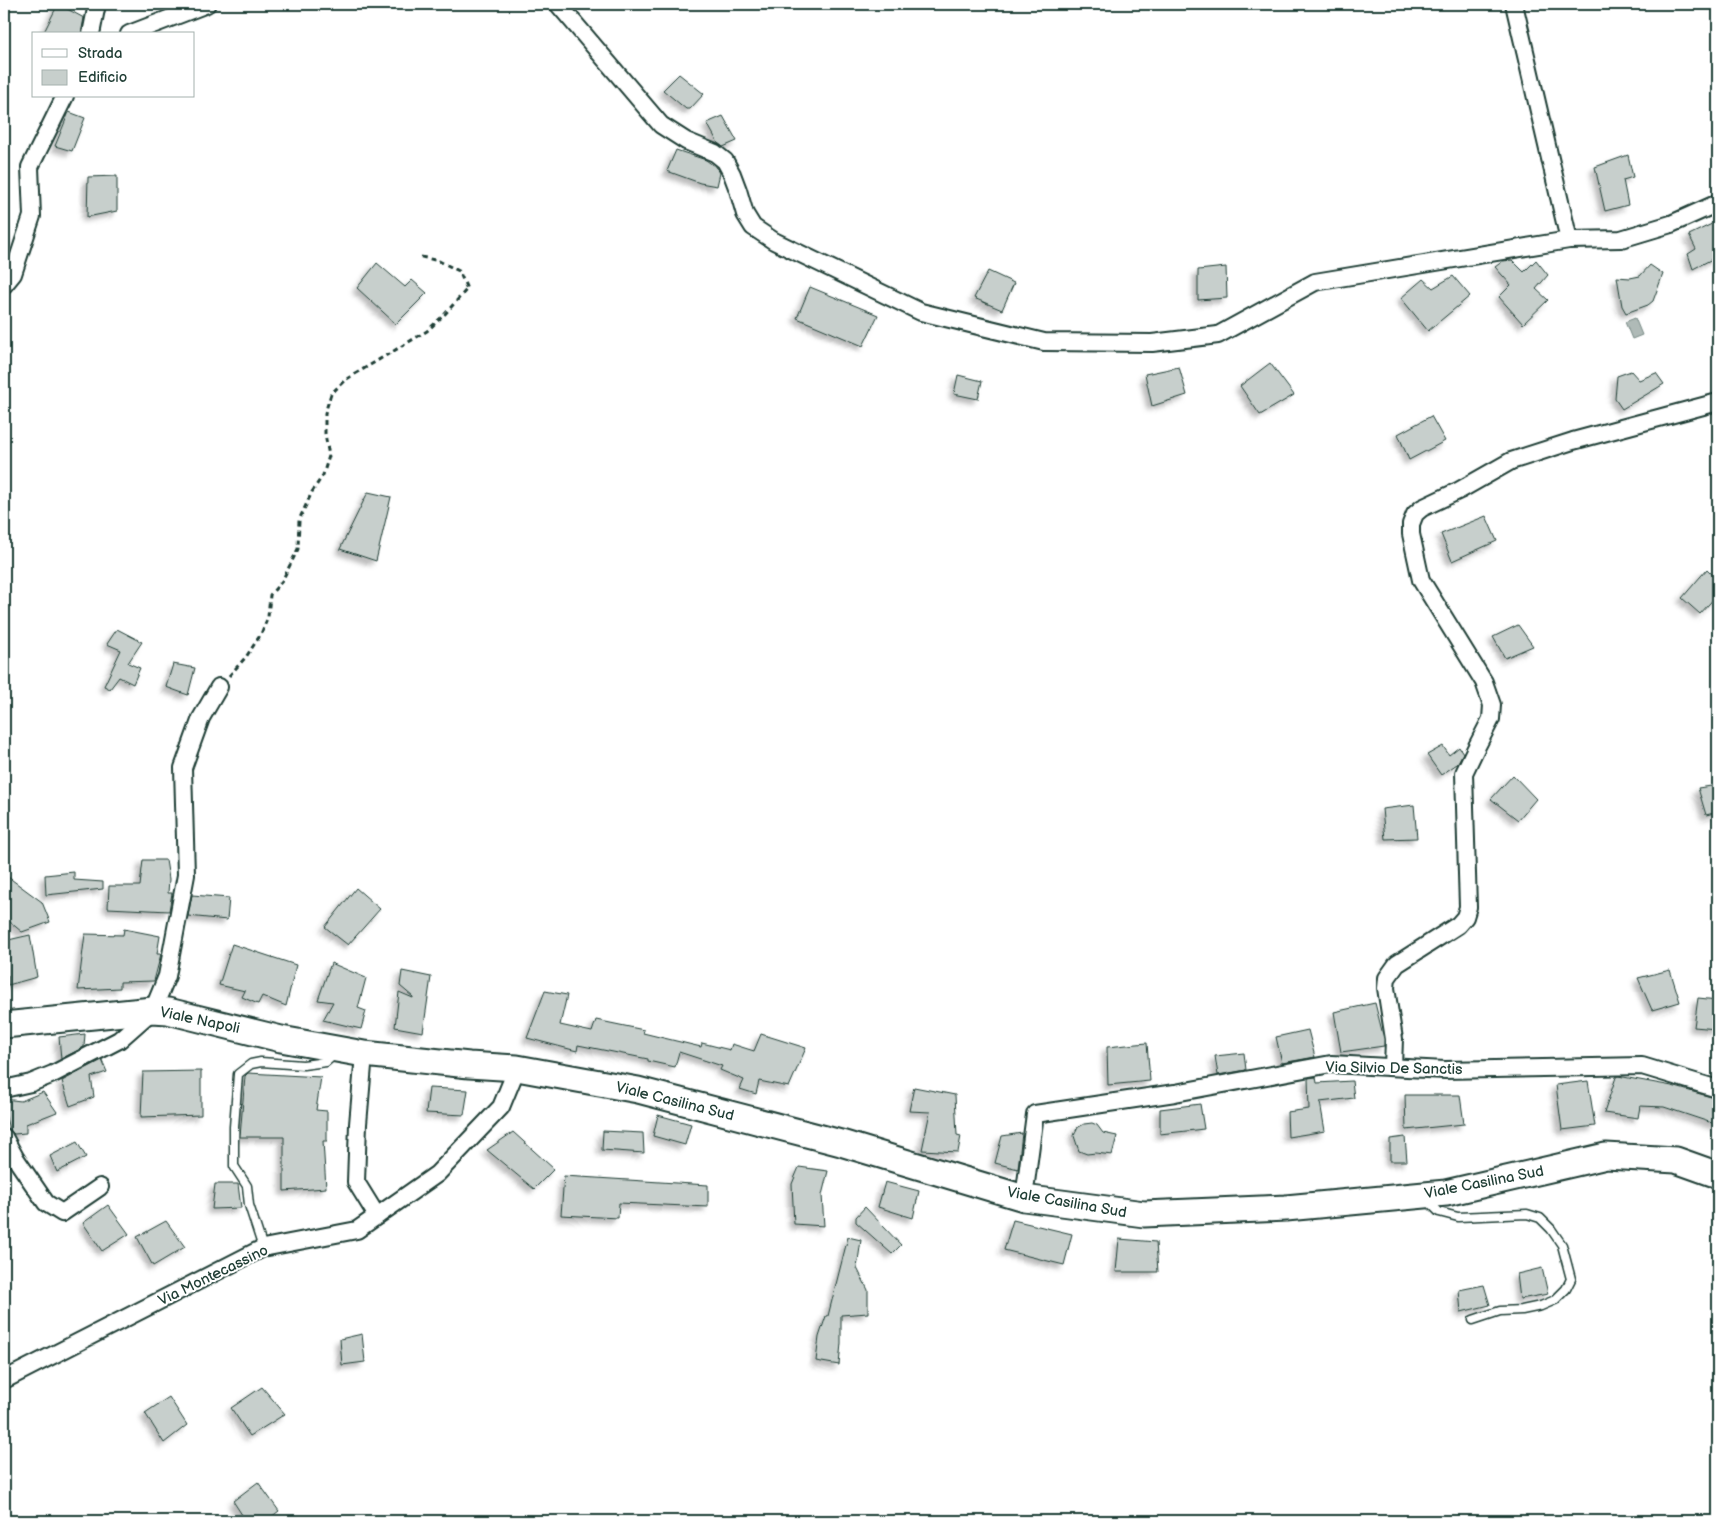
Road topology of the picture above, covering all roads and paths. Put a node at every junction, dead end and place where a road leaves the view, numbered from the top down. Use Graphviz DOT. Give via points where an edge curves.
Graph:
graph roads {
  1 [pos="97,4"];
  2 [pos="207,4"];
  3 [pos="558,4"];
  4 [pos="1514,4"];
  5 [pos="91,32"];
  6 [pos="134,32"];
  7 [pos="64,98"];
  8 [pos="1718,203"];
  9 [pos="1569,240"];
  10 [pos="418,256"];
  11 [pos="4,285"];
  12 [pos="1718,402"];
  13 [pos="219,688"];
  14 [pos="153,1010"];
  15 [pos="4,1025"];
  16 [pos="340,1049"];
  17 [pos="364,1054"];
  18 [pos="1393,1067"];
  19 [pos="517,1068"];
  20 [pos="4,1089"];
  21 [pos="1718,1089"];
  22 [pos="4,1137"];
  23 [pos="1718,1175"];
  24 [pos="100,1187"];
  25 [pos="1432,1194"];
  26 [pos="1024,1198"];
  27 [pos="378,1216"];
  28 [pos="263,1248"];
  29 [pos="1473,1320"];
  30 [pos="4,1380"];
  1 -- 5 [label="street"];
  2 -- 6 [label="street"];
  3 -- 9 [label="street" via="661,125 686,142 725,161 753,227 774,241 921,312 1035,340 1152,343 1218,335 1315,282"];
  4 -- 9 [label="street"];
  7 -- 11 [label="street" via="30,167 32,216 13,274"];
  8 -- 9 [label="street" via="1671,224 1621,239"];
  10 -- 13 [label="path" via="460,271 467,289 427,331 345,380 331,394 325,412 329,456 323,475 299,520 298,549 282,581 270,595 268,617 261,634"];
  12 -- 18 [label="street" via="1511,461 1415,514 1411,534 1421,580 1484,682 1492,705 1491,720 1464,773 1466,916 1458,926 1397,964 1388,978 1386,988 1394,1039"];
  13 -- 14 [label="street" via="201,718 183,768 186,875 167,976"];
  14 -- 15 [label="main road, Viale Napoli"];
  14 -- 16 [label="main road, Viale Napoli"];
  14 -- 20 [label="street" via="119,1040 53,1074"];
  16 -- 17 [label="main road, Viale Napoli"];
  16 -- 28 [label="lane" via="326,1062 303,1065 261,1062 251,1064 238,1074 234,1166 247,1186 249,1205"];
  17 -- 19 [label="main road, Viale Casilina Sud"];
  17 -- 27 [label="street" via="356,1182"];
  18 -- 21 [label="street, Via Silvio De Sanctis" via="1445,1070 1642,1066"];
  18 -- 26 [label="street, Via Silvio De Sanctis" via="1331,1064 1175,1093 1035,1114"];
  19 -- 26 [label="main road, Viale Casilina Sud" via="638,1090 841,1143"];
  19 -- 27 [label="street, Via Montecassino" via="501,1107 437,1174"];
  22 -- 24 [label="street" via="46,1203 62,1213"];
  23 -- 25 [label="main road, Viale Casilina Sud" via="1676,1160 1606,1156"];
  25 -- 26 [label="main road, Viale Casilina Sud" via="1286,1208 1144,1214"];
  25 -- 29 [label="lane" via="1432,1205 1439,1212 1448,1214 1527,1214 1540,1218 1562,1245 1571,1279 1555,1300 1541,1306 1500,1311"];
  27 -- 28 [label="street, Via Montecassino" via="357,1230"];
  28 -- 30 [label="street, Via Montecassino"];
}
